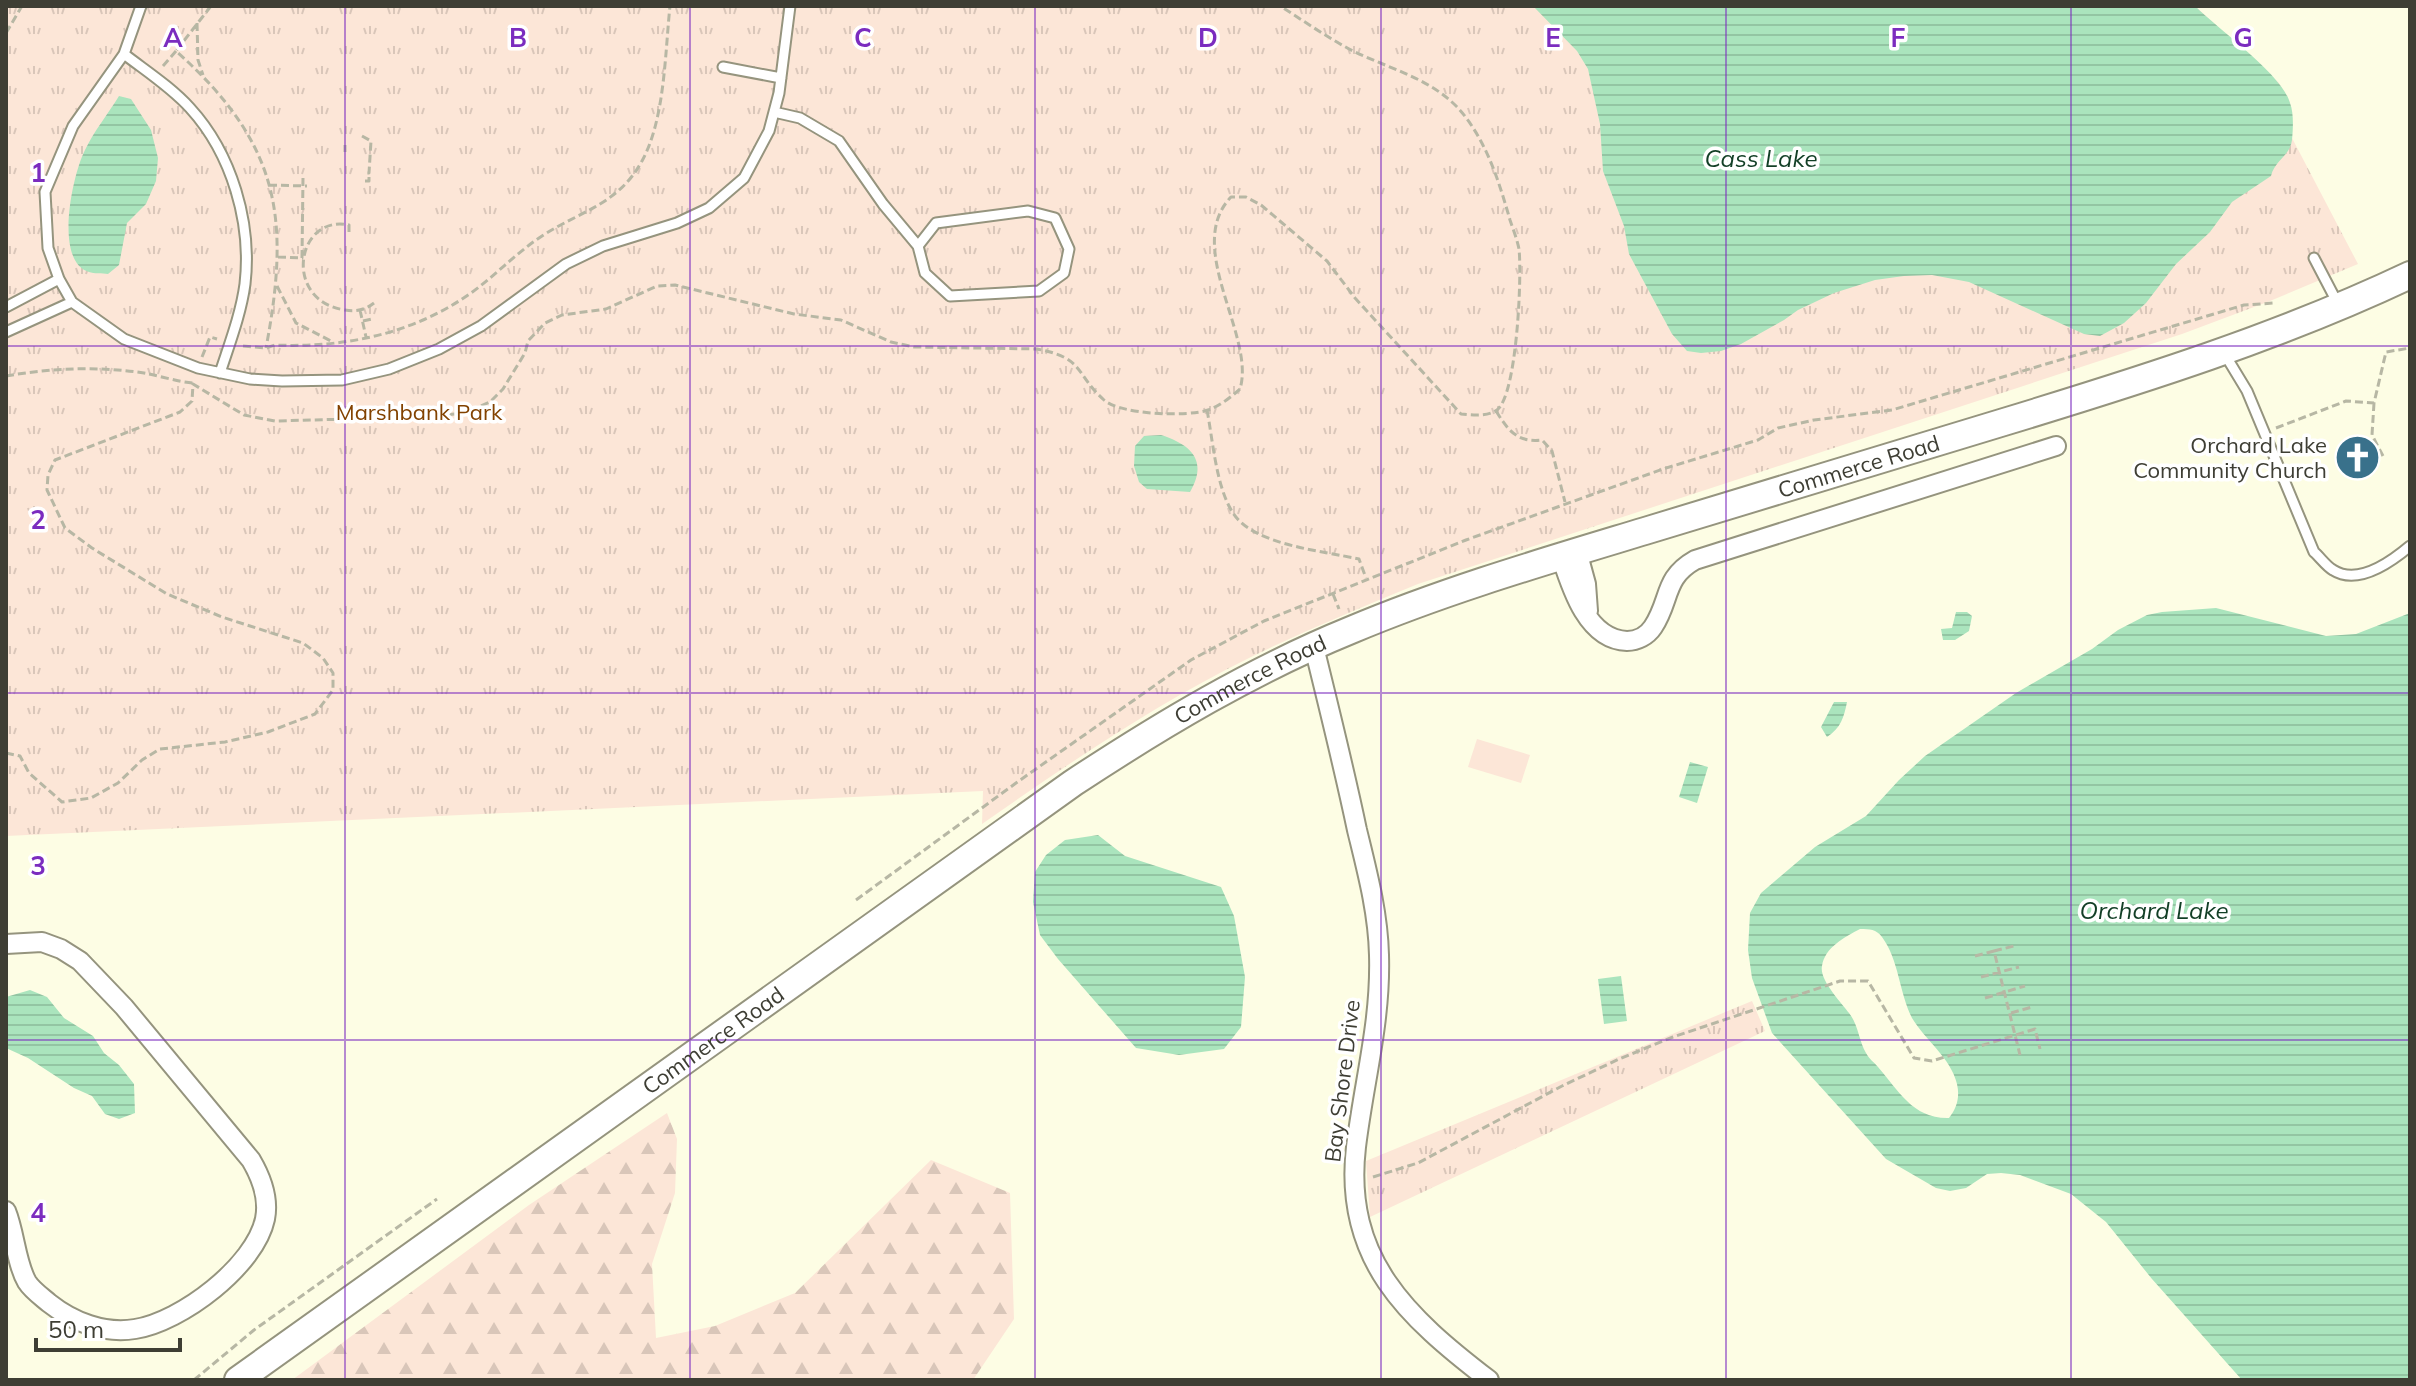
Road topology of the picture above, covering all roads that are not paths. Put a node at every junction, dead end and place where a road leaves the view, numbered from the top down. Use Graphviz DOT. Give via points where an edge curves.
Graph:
graph roads {
  1 [pos="141,6"];
  2 [pos="790,6"];
  3 [pos="124,54"];
  4 [pos="723,67"];
  5 [pos="781,78"];
  6 [pos="774,112"];
  7 [pos="918,246"];
  8 [pos="2314,258"];
  9 [pos="2410,275"];
  10 [pos="59,279"];
  11 [pos="72,302"];
  12 [pos="6,307"];
  13 [pos="2339,307"];
  14 [pos="6,332"];
  15 [pos="2224,353"];
  16 [pos="220,373"];
  17 [pos="2056,446"];
  18 [pos="2410,546"];
  19 [pos="1569,554"];
  20 [pos="1314,647"];
  21 [pos="6,944"];
  22 [pos="6,1211"];
  23 [pos="238,1380"];
  24 [pos="1489,1380"];
  1 -- 3 [label="lane"];
  2 -- 5 [label="lane"];
  3 -- 10 [label="lane" via="73,126 45,192 48,248"];
  3 -- 16 [label="lane" via="190,109 212,138 241,207 247,243 244,287"];
  4 -- 5 [label="lane"];
  5 -- 6 [label="lane"];
  6 -- 7 [label="lane" via="800,118 839,141"];
  6 -- 16 [label="lane" via="744,178 709,208 566,264 481,326 439,349 342,380 282,381"];
  7 -- 7 [label="lane" via="925,273 950,296 1039,291 1064,273 1069,249 1055,218 1028,211 936,223"];
  8 -- 13 [label="lane"];
  9 -- 13 [label="main road, Commerce Road"];
  10 -- 11 [label="lane"];
  10 -- 12 [label="lane"];
  11 -- 14 [label="lane"];
  11 -- 16 [label="lane" via="124,339"];
  13 -- 15 [label="main road, Commerce Road"];
  15 -- 18 [label="lane" via="2247,391 2314,552 2334,571 2358,575 2392,562"];
  15 -- 19 [label="main road, Commerce Road"];
  17 -- 19 [label="street" via="1695,560 1677,573 1655,624 1639,639 1612,637 1588,617 1586,584"];
  19 -- 20 [label="main road, Commerce Road" via="1425,601"];
  20 -- 23 [label="main road, Commerce Road" via="1196,707 1073,783"];
  20 -- 24 [label="street, Bay Shore Drive" via="1371,889 1379,955 1373,1054 1356,1148 1361,1230 1394,1293 1422,1325"];
  21 -- 22 [label="street" via="42,942 61,949 80,961 124,1007 251,1160 266,1217 254,1247 226,1277 168,1319 112,1330 59,1311 28,1284"];
}
